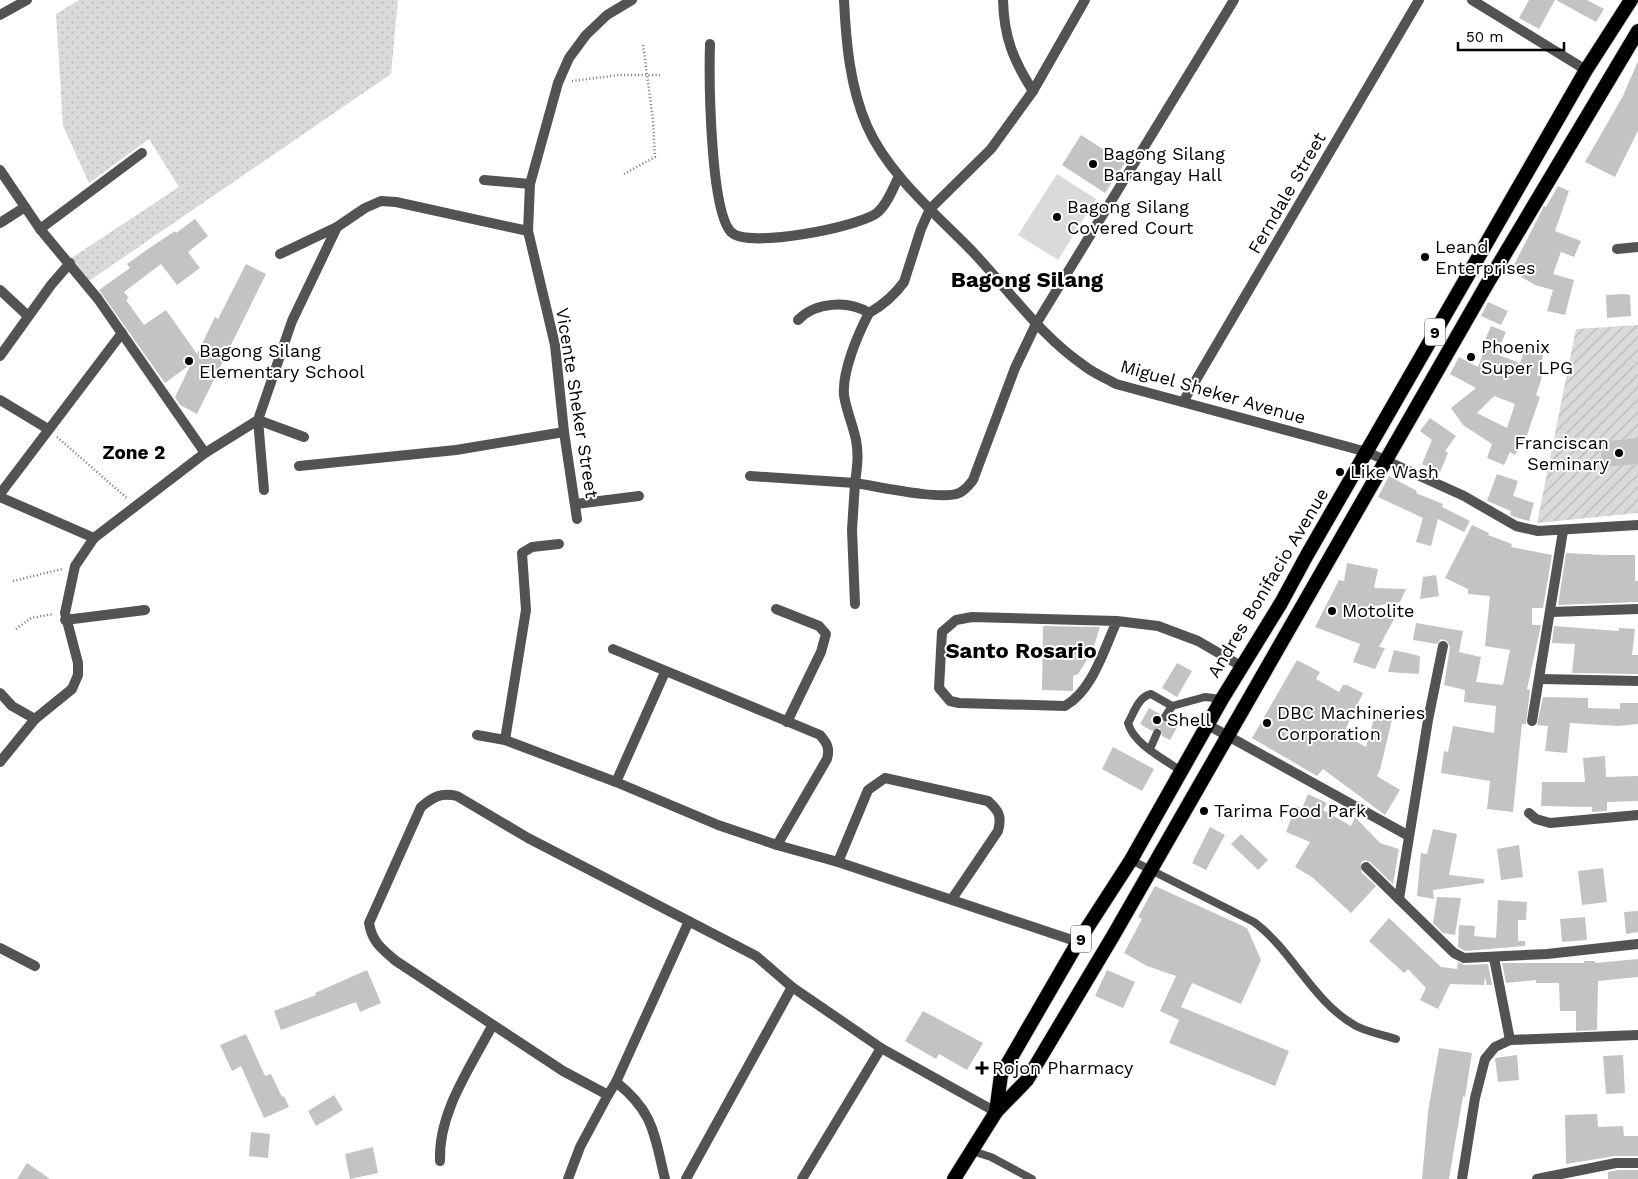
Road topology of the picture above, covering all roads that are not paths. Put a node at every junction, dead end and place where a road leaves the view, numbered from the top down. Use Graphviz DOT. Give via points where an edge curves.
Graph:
graph roads {
  1 [pos="27,0"];
  2 [pos="632,0"];
  3 [pos="844,0"];
  4 [pos="1002,0"];
  5 [pos="1085,0"];
  6 [pos="1234,0"];
  7 [pos="1419,0"];
  8 [pos="1472,0"];
  9 [pos="1632,0"];
  10 [pos="0,15"];
  11 [pos="1638,31"];
  12 [pos="710,44"];
  13 [pos="1586,70"];
  14 [pos="1033,91"];
  15 [pos="142,152"];
  16 [pos="0,170"];
  17 [pos="899,176"];
  18 [pos="484,180"];
  19 [pos="530,184"];
  20 [pos="25,207"];
  21 [pos="930,209"];
  22 [pos="0,223"];
  23 [pos="337,226"];
  24 [pos="40,229"];
  25 [pos="528,231"];
  26 [pos="1638,247"];
  27 [pos="1617,249"];
  28 [pos="280,254"];
  29 [pos="70,263"];
  30 [pos="0,290"];
  31 [pos="869,313"];
  32 [pos="28,316"];
  33 [pos="798,320"];
  34 [pos="1036,324"];
  35 [pos="122,333"];
  36 [pos="0,356"];
  37 [pos="0,400"];
  38 [pos="1183,402"];
  39 [pos="258,420"];
  40 [pos="48,429"];
  41 [pos="564,432"];
  42 [pos="304,436"];
  43 [pos="205,452"];
  44 [pos="1367,452"];
  45 [pos="1387,461"];
  46 [pos="299,466"];
  47 [pos="750,476"];
  48 [pos="855,483"];
  49 [pos="264,490"];
  50 [pos="0,496"];
  51 [pos="639,496"];
  52 [pos="576,504"];
  53 [pos="577,519"];
  54 [pos="1638,525"];
  55 [pos="1564,531"];
  56 [pos="94,538"];
  57 [pos="559,544"];
  58 [pos="855,604"];
  59 [pos="776,609"];
  60 [pos="1638,609"];
  61 [pos="145,610"];
  62 [pos="1551,612"];
  63 [pos="65,616"];
  64 [pos="1117,621"];
  65 [pos="1443,646"];
  66 [pos="613,649"];
  67 [pos="1241,666"];
  68 [pos="665,672"];
  69 [pos="1540,680"];
  70 [pos="1638,681"];
  71 [pos="0,693"];
  72 [pos="1222,699"];
  73 [pos="1172,706"];
  74 [pos="1165,717"];
  75 [pos="35,719"];
  76 [pos="1532,721"];
  77 [pos="787,722"];
  78 [pos="1208,725"];
  79 [pos="1156,733"];
  80 [pos="477,735"];
  81 [pos="1227,737"];
  82 [pos="505,740"];
  83 [pos="1150,749"];
  84 [pos="0,762"];
  85 [pos="1182,772"];
  86 [pos="616,782"];
  87 [pos="1529,813"];
  88 [pos="1638,815"];
  89 [pos="1409,836"];
  90 [pos="777,846"];
  91 [pos="1132,860"];
  92 [pos="838,862"];
  93 [pos="1366,867"];
  94 [pos="1151,871"];
  95 [pos="952,899"];
  96 [pos="1398,899"];
  97 [pos="690,921"];
  98 [pos="1078,942"];
  99 [pos="1638,944"];
  100 [pos="0,948"];
  101 [pos="1494,958"];
  102 [pos="35,966"];
  103 [pos="792,987"];
  104 [pos="492,1026"];
  105 [pos="1638,1035"];
  106 [pos="1396,1039"];
  107 [pos="1510,1040"];
  108 [pos="881,1048"];
  109 [pos="616,1082"];
  110 [pos="608,1095"];
  111 [pos="996,1112"];
  112 [pos="972,1151"];
  113 [pos="440,1161"];
  114 [pos="1638,1163"];
  115 [pos="568,1179"];
  116 [pos="665,1179"];
  117 [pos="686,1179"];
  118 [pos="802,1179"];
  119 [pos="954,1179"];
  120 [pos="1032,1179"];
  121 [pos="1462,1179"];
  122 [pos="1537,1179"];
  1 -- 10 [label="street"];
  2 -- 19 [label="street, Vicente Sheker Street" via="607,15 568,58"];
  3 -- 17 [label="street, Miguel Sheker Avenue" via="852,80 868,127"];
  4 -- 14 [label="street" via="1004,30 1017,67"];
  5 -- 14 [label="street"];
  6 -- 34 [label="street"];
  7 -- 38 [label="street, Ferndale Street"];
  8 -- 13 [label="street"];
  9 -- 13 [label="highway, Andres Bonifacio Avenue / 9"];
  11 -- 45 [label="highway, Andres Bonifacio Avenue / 9" via="1487,284"];
  12 -- 17 [label="street" via="711,136 720,202 731,232 740,238 758,240 861,221 877,213 885,204"];
  13 -- 44 [label="highway, Andres Bonifacio Avenue / 9"];
  14 -- 21 [label="street" via="991,149"];
  15 -- 24 [label="street"];
  16 -- 20 [label="street"];
  17 -- 21 [label="street, Miguel Sheker Avenue"];
  18 -- 19 [label="street"];
  19 -- 25 [label="street, Vicente Sheker Street"];
  20 -- 22 [label="street"];
  20 -- 24 [label="street"];
  21 -- 31 [label="street" via="920,228 904,282 886,302"];
  21 -- 34 [label="street, Miguel Sheker Avenue" via="991,271"];
  23 -- 25 [label="street" via="381,201"];
  23 -- 28 [label="street"];
  23 -- 39 [label="street" via="292,321"];
  24 -- 29 [label="street"];
  25 -- 41 [label="street, Vicente Sheker Street" via="555,345"];
  26 -- 27 [label="street"];
  29 -- 32 [label="street"];
  29 -- 35 [label="street"];
  30 -- 32 [label="street"];
  31 -- 33 [label="street" via="860,308 826,305 812,308"];
  31 -- 48 [label="street" via="844,383 856,440"];
  32 -- 36 [label="street"];
  34 -- 38 [label="street, Miguel Sheker Avenue" via="1086,367 1116,384"];
  34 -- 48 [label="street" via="1014,368 967,489 958,494 942,495"];
  35 -- 40 [label="street"];
  35 -- 43 [label="street"];
  37 -- 40 [label="street"];
  38 -- 44 [label="street, Miguel Sheker Avenue"];
  39 -- 42 [label="street"];
  39 -- 43 [label="street"];
  39 -- 49 [label="street"];
  40 -- 50 [label="street"];
  41 -- 46 [label="street" via="456,450"];
  41 -- 52 [label="street, Vicente Sheker Street"];
  43 -- 56 [label="street"];
  44 -- 45 [label="street, Miguel Sheker Avenue"];
  44 -- 67 [label="highway, Andres Bonifacio Avenue / 9" via="1282,603"];
  45 -- 55 [label="street, Miguel Sheker Avenue" via="1464,496 1516,526 1538,531"];
  45 -- 81 [label="highway, Andres Bonifacio Avenue / 9"];
  47 -- 48 [label="street"];
  48 -- 58 [label="street" via="852,530"];
  50 -- 56 [label="street"];
  51 -- 52 [label="street"];
  52 -- 53 [label="street, Vicente Sheker Street"];
  54 -- 55 [label="street, Miguel Sheker Avenue"];
  55 -- 62 [label="street"];
  56 -- 63 [label="street" via="75,566"];
  57 -- 82 [label="street" via="522,553 526,610"];
  59 -- 77 [label="street" via="819,626 826,634 821,652"];
  60 -- 62 [label="street"];
  61 -- 63 [label="street"];
  62 -- 69 [label="street"];
  63 -- 75 [label="street" via="78,663 78,675 72,689"];
  64 -- 64 [label="street" via="972,617 956,620 942,632 939,688 950,701 959,703 1065,706 1085,690"];
  64 -- 67 [label="street" via="1158,626 1198,641"];
  65 -- 89 [label="street"];
  66 -- 68 [label="street"];
  67 -- 72 [label="highway, Andres Bonifacio Avenue / 9"];
  68 -- 77 [label="street"];
  68 -- 86 [label="street"];
  69 -- 70 [label="street"];
  69 -- 76 [label="street"];
  71 -- 75 [label="street" via="12,706"];
  72 -- 73 [label="lane" via="1205,697"];
  72 -- 78 [label="highway, Andres Bonifacio Avenue / 9"];
  73 -- 74 [label="lane"];
  73 -- 83 [label="lane" via="1151,694 1144,695 1128,723 1135,736"];
  75 -- 84 [label="street"];
  77 -- 90 [label="street" via="820,735 829,750 827,759"];
  78 -- 81 [label="street"];
  78 -- 85 [label="highway, Andres Bonifacio Avenue / 9"];
  79 -- 83 [label="lane"];
  80 -- 82 [label="street"];
  81 -- 89 [label="street"];
  81 -- 94 [label="highway, Andres Bonifacio Avenue / 9"];
  82 -- 86 [label="street"];
  83 -- 85 [label="lane"];
  85 -- 91 [label="highway, Andres Bonifacio Avenue / 9"];
  86 -- 90 [label="street" via="718,826"];
  87 -- 88 [label="street" via="1550,823"];
  89 -- 96 [label="street"];
  90 -- 92 [label="street"];
  91 -- 94 [label="lane"];
  91 -- 98 [label="highway, Andres Bonifacio Avenue / 9"];
  92 -- 95 [label="street"];
  92 -- 95 [label="street" via="868,790 885,778 988,800 998,809 1001,818 998,831"];
  93 -- 96 [label="street"];
  94 -- 106 [label="lane" via="1254,922 1268,932 1320,997 1338,1014 1357,1027"];
  94 -- 111 [label="highway, Andres Bonifacio Avenue / 9" via="1027,1080"];
  95 -- 98 [label="street"];
  96 -- 101 [label="street" via="1454,953 1464,958"];
  97 -- 103 [label="street" via="756,956"];
  97 -- 104 [label="street" via="528,838 457,796 446,793 433,797 421,807 373,910 369,923 371,937 396,961"];
  97 -- 109 [label="street"];
  98 -- 111 [label="highway, Andres Bonifacio Avenue / 9" via="1001,1076"];
  99 -- 101 [label="street"];
  100 -- 102 [label="street"];
  101 -- 107 [label="street"];
  103 -- 108 [label="street"];
  103 -- 117 [label="street"];
  104 -- 110 [label="street" via="571,1076"];
  104 -- 113 [label="street" via="443,1126 439,1141"];
  105 -- 107 [label="street"];
  107 -- 121 [label="street" via="1495,1048 1485,1059"];
  108 -- 111 [label="street"];
  108 -- 118 [label="street"];
  109 -- 110 [label="street"];
  109 -- 116 [label="street" via="633,1095 648,1116"];
  110 -- 115 [label="street" via="580,1147"];
  111 -- 112 [label="highway, Andres Bonifacio Avenue / 9"];
  112 -- 119 [label="highway, Andres Bonifacio Avenue / 9"];
  112 -- 120 [label="lane" via="991,1157"];
  114 -- 122 [label="street" via="1599,1166"];
}
